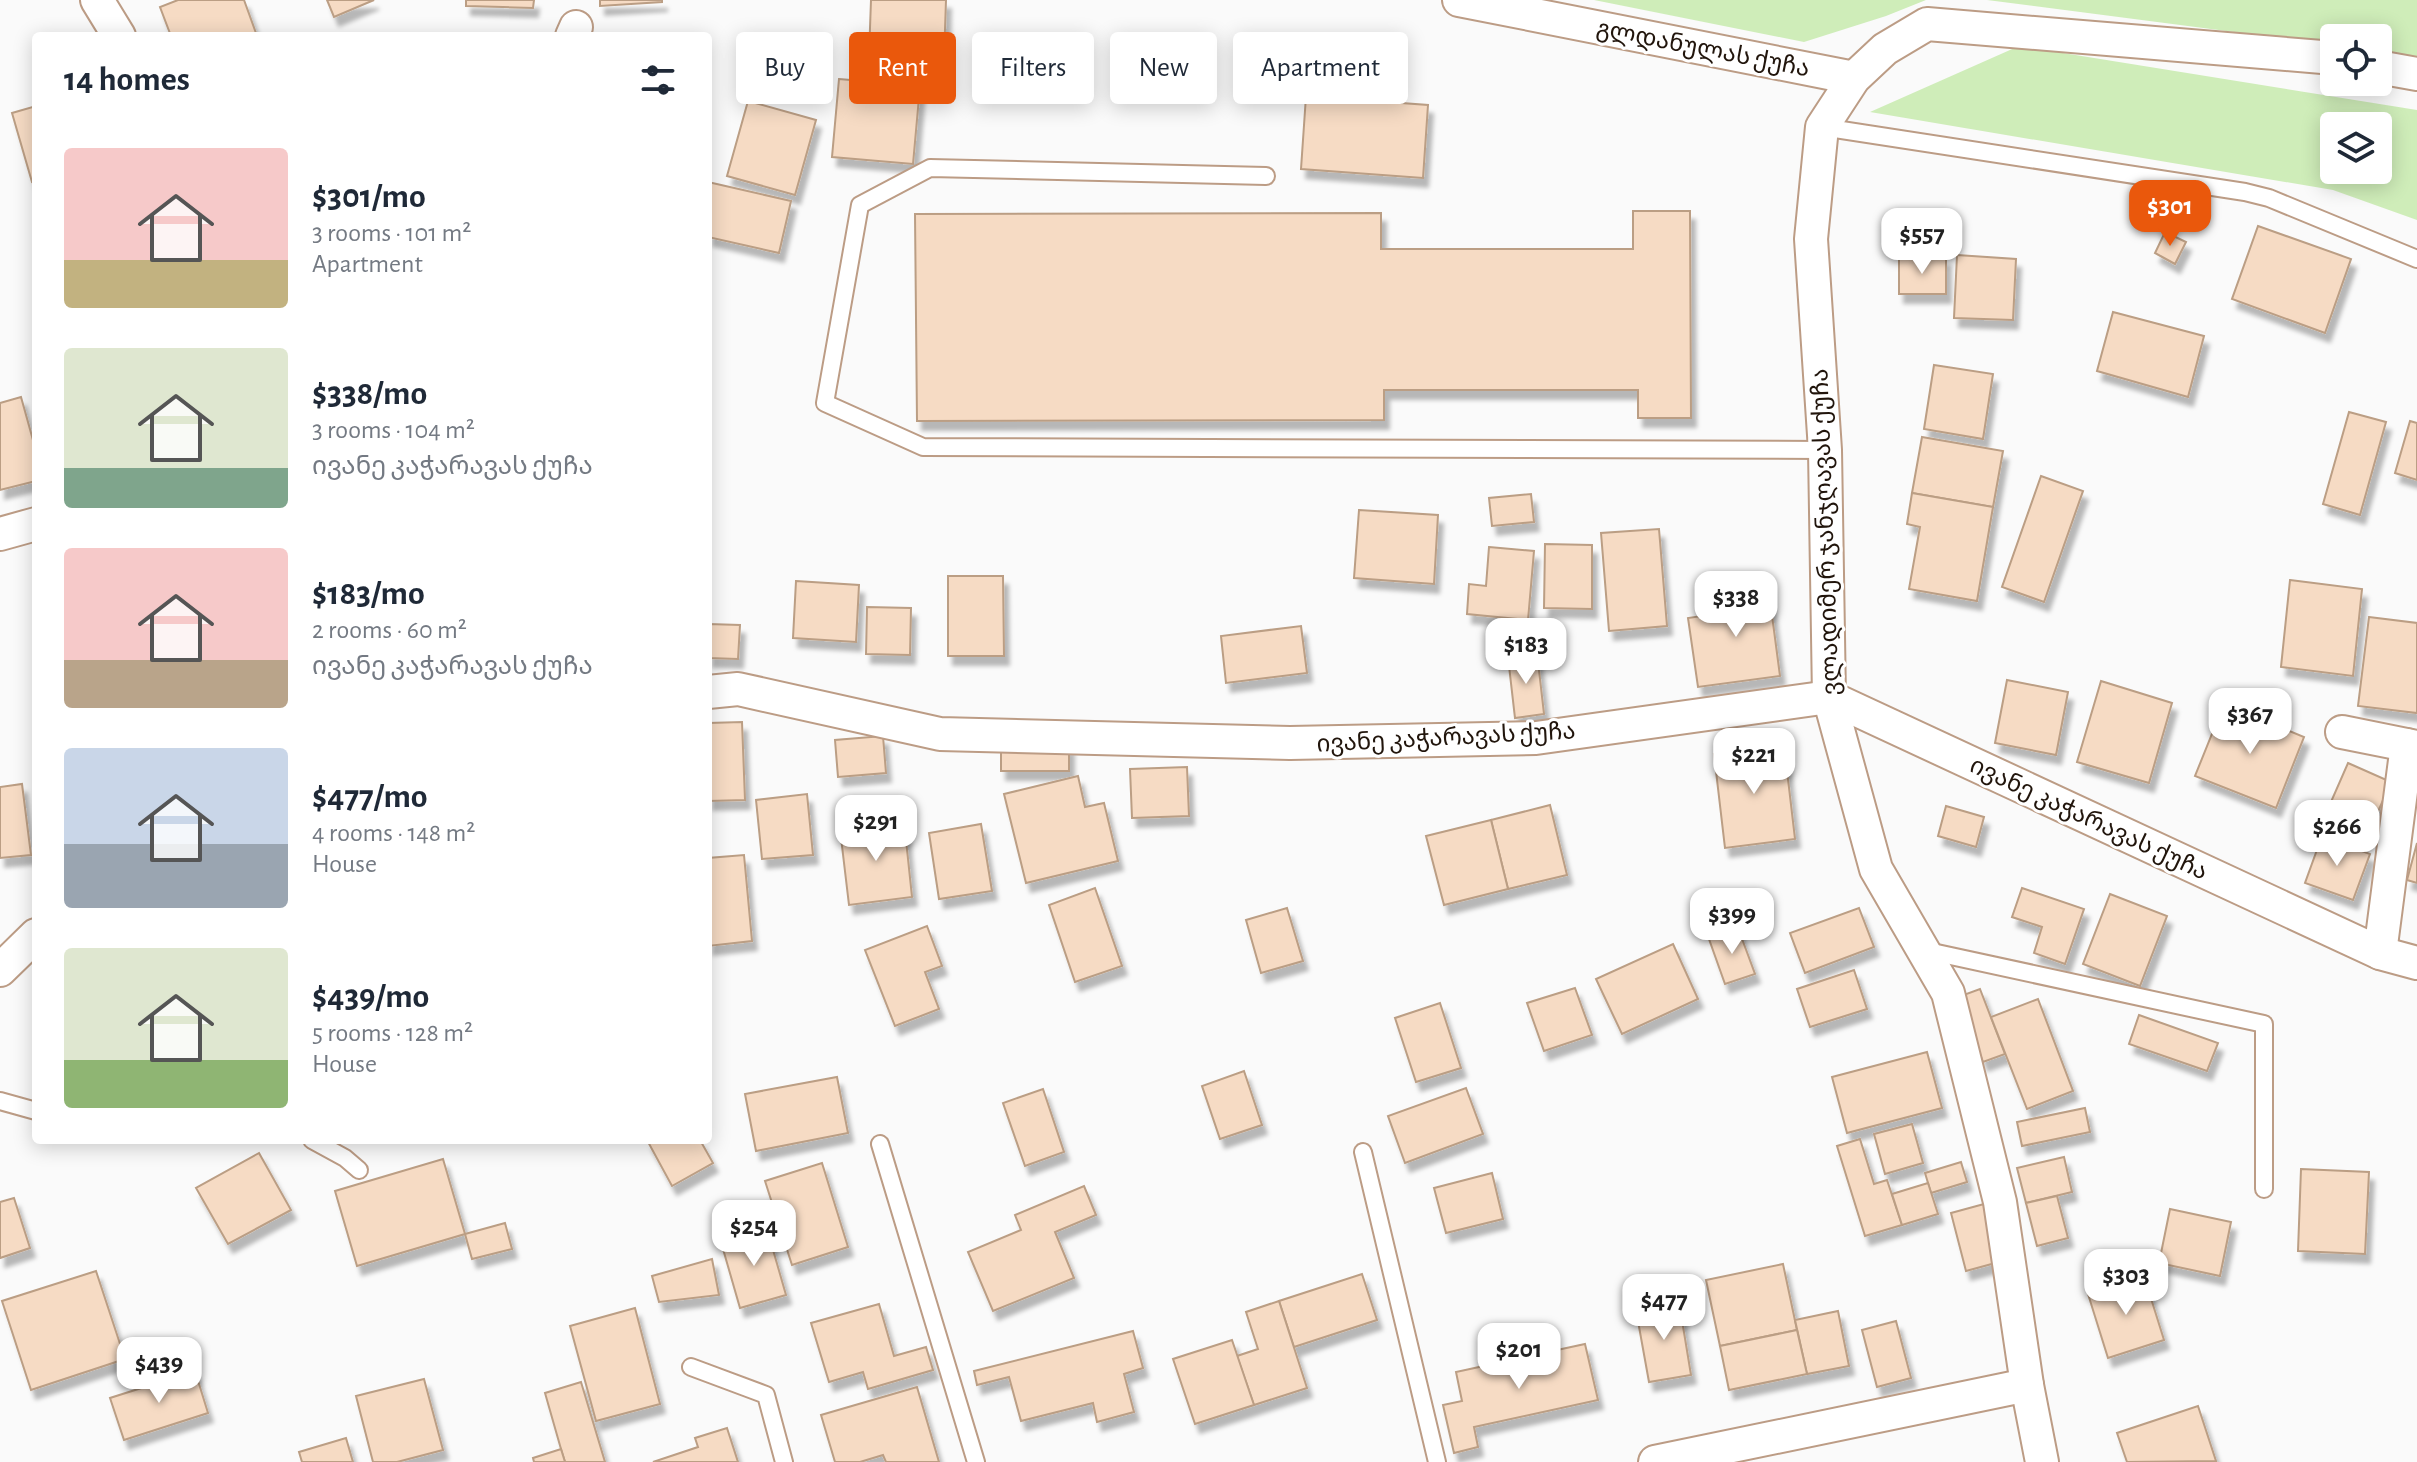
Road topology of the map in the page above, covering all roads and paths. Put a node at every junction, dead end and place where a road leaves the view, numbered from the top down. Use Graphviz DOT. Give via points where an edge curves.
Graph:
graph roads {
  1 [pos="97,0"];
  2 [pos="1459,0"];
  3 [pos="117,32"];
  4 [pos="2320,57"];
  5 [pos="2392,70"];
  6 [pos="2417,74"];
  7 [pos="1854,78"];
  8 [pos="1822,127"];
  9 [pos="1266,176"];
  10 [pos="2417,259"];
  11 [pos="1825,450"];
  12 [pos="32,525"];
  13 [pos="0,534"];
  14 [pos="712,692"];
  15 [pos="1829,697"];
  16 [pos="2342,732"];
  17 [pos="2412,746"];
  18 [pos="32,939"];
  19 [pos="1923,950"];
  20 [pos="2380,953"];
  21 [pos="2417,963"];
  22 [pos="0,970"];
  23 [pos="0,1101"];
  24 [pos="32,1110"];
  25 [pos="319,1144"];
  26 [pos="880,1144"];
  27 [pos="1363,1152"];
  28 [pos="359,1170"];
  29 [pos="2264,1189"];
  30 [pos="691,1367"];
  31 [pos="2027,1385"];
  32 [pos="784,1462"];
  33 [pos="976,1462"];
  34 [pos="1437,1462"];
  35 [pos="1655,1462"];
  36 [pos="2042,1462"];
  1 -- 3 [label="street"];
  2 -- 7 [label="street, გლდანულას ქუჩა"];
  4 -- 7 [label="street, ვლადიმერ ჯანჯღავას ქუჩა" via="1927,24 1885,49"];
  5 -- 6 [label="street"];
  7 -- 8 [label="street, ვლადიმერ ჯანჯღავას ქუჩა"];
  8 -- 10 [label="lane" via="2245,192"];
  8 -- 11 [label="street, ვლადიმერ ჯანჯღავას ქუჩა" via="1811,239"];
  9 -- 11 [label="lane" via="930,168 860,205 825,403 923,447"];
  11 -- 15 [label="street, ვლადიმერ ჯანჯღავას ქუჩა"];
  12 -- 13 [label="street"];
  14 -- 15 [label="street, ივანე კაჭარავას ქუჩა" via="738,689 940,734 1290,743 1536,738"];
  15 -- 19 [label="street, ვლადიმერ ჯანჯღავას ქუჩა" via="1876,869"];
  15 -- 20 [label="street, ივანე კაჭარავას ქუჩა"];
  16 -- 17 [label="street"];
  17 -- 20 [label="street"];
  18 -- 22 [label="street"];
  19 -- 29 [label="lane" via="2264,1024"];
  19 -- 31 [label="street, ვლადიმერ ჯანჯღავას ქუჩა" via="1948,993 2000,1202"];
  20 -- 21 [label="street, ივანე კაჭარავას ქუჩა"];
  23 -- 24 [label="lane"];
  25 -- 28 [label="lane"];
  26 -- 33 [label="lane"];
  27 -- 34 [label="lane"];
  30 -- 32 [label="lane" via="766,1395"];
  31 -- 35 [label="street"];
  31 -- 36 [label="street, ვლადიმერ ჯანჯღავას ქუჩა"];
}
